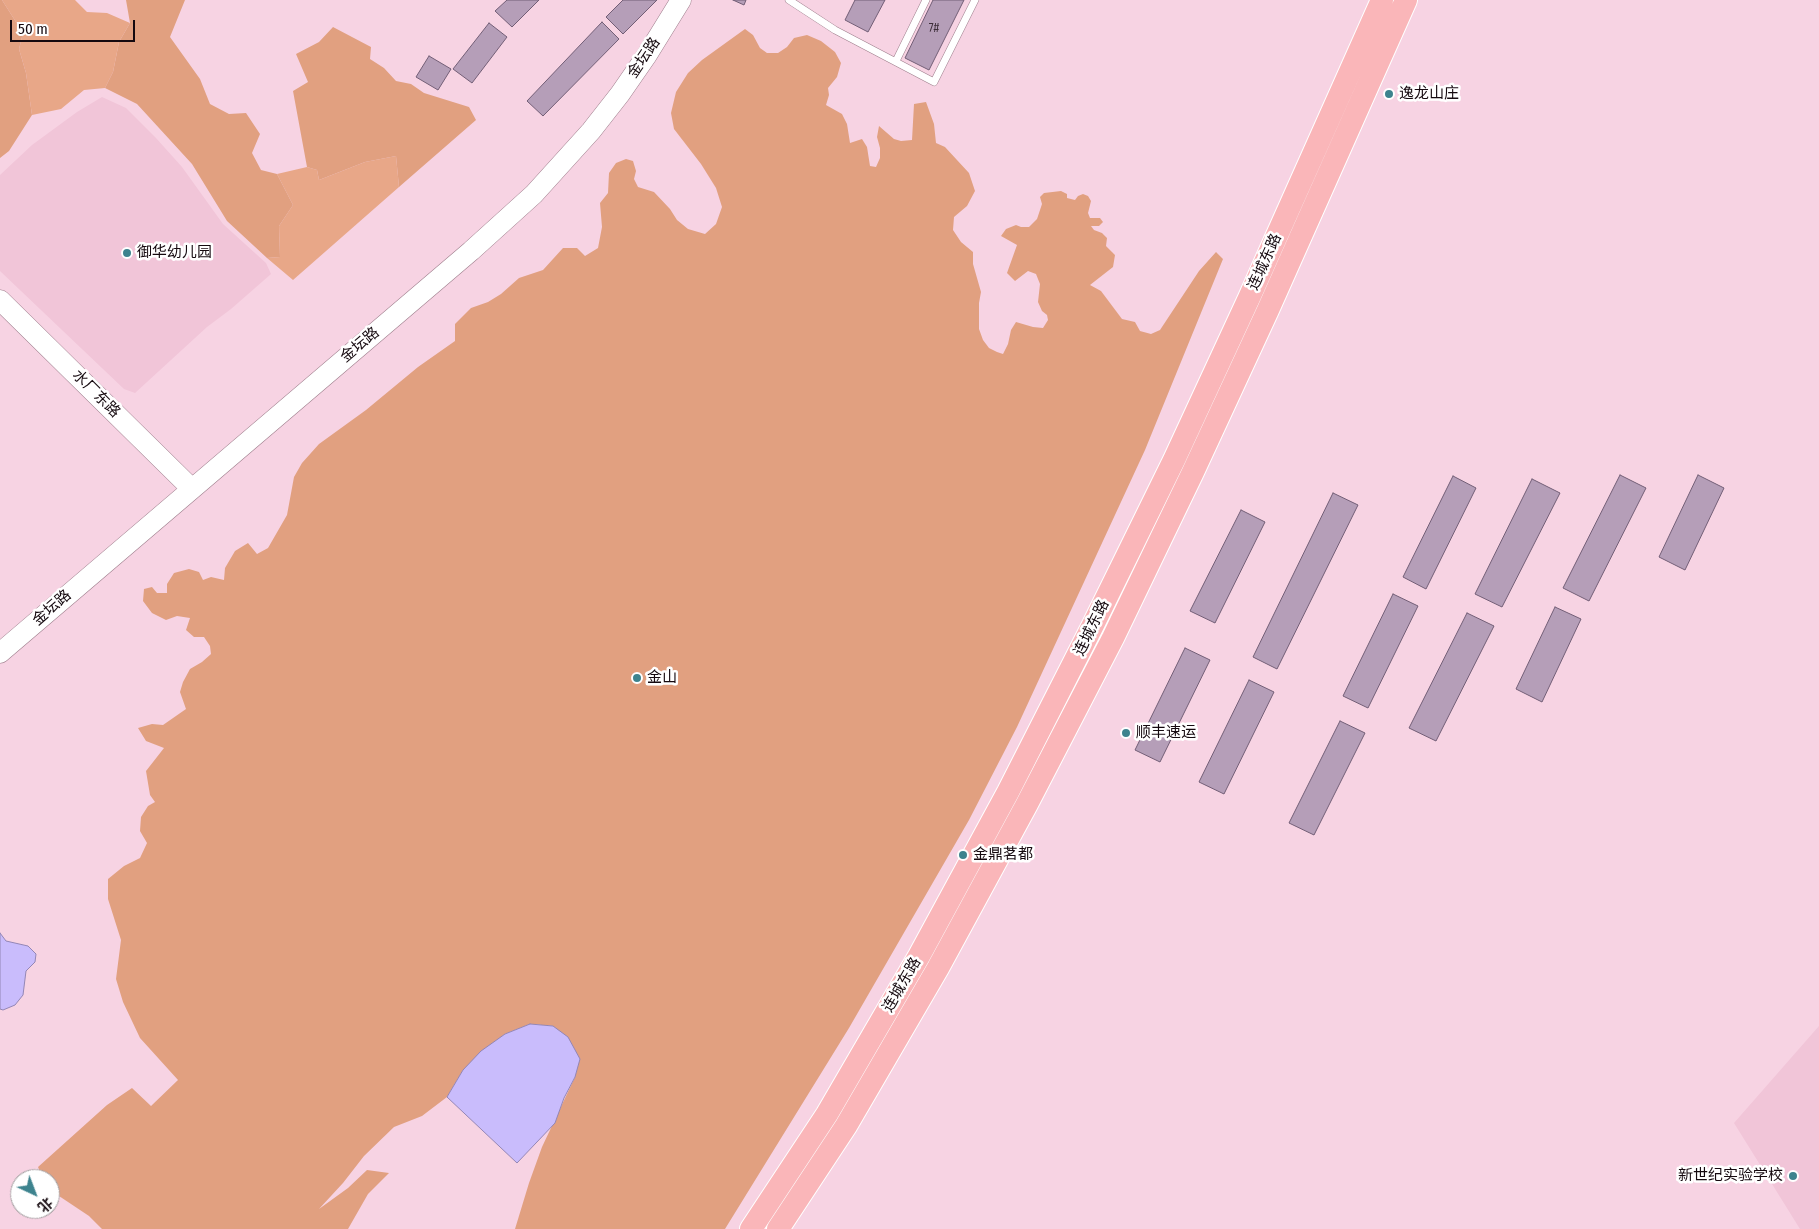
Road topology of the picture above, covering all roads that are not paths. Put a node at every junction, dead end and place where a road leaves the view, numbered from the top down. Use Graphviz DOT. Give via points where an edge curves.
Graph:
graph roads {
  1 [pos="681,0"];
  2 [pos="789,0"];
  3 [pos="926,0"];
  4 [pos="975,0"];
  5 [pos="1382,0"];
  6 [pos="1406,0"];
  7 [pos="896,61"];
  8 [pos="0,300"];
  9 [pos="191,488"];
  10 [pos="0,653"];
  11 [pos="751,1229"];
  12 [pos="778,1229"];
  1 -- 9 [label="main road, 金坛路" via="620,94 534,194"];
  2 -- 7 [label="lane" via="835,30"];
  3 -- 7 [label="lane"];
  4 -- 7 [label="lane" via="934,82"];
  5 -- 11 [label="main road, 连城东路" via="1174,460 1013,784 919,956 826,1114"];
  6 -- 12 [label="main road, 连城东路" via="1264,319 1113,638 938,968 846,1126"];
  8 -- 9 [label="main road, 水厂东路"];
  9 -- 10 [label="main road, 金坛路"];
}
